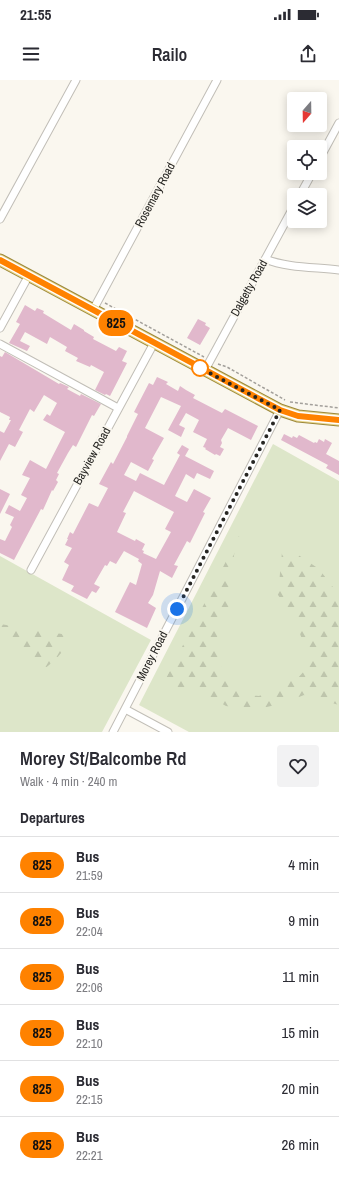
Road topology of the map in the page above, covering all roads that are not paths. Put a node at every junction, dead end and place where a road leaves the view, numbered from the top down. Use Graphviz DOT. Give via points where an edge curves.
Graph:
graph roads {
  1 [pos="76,80"];
  2 [pos="217,80"];
  3 [pos="339,123"];
  4 [pos="327,145"];
  5 [pos="0,219"];
  6 [pos="287,219"];
  7 [pos="265,259"];
  8 [pos="0,260"];
  9 [pos="339,270"];
  10 [pos="29,275"];
  11 [pos="93,310"];
  12 [pos="0,328"];
  13 [pos="154,343"];
  14 [pos="0,344"];
  15 [pos="207,366"];
  16 [pos="118,408"];
  17 [pos="280,410"];
  18 [pos="339,420"];
  19 [pos="31,570"];
  20 [pos="125,710"];
  21 [pos="113,732"];
  22 [pos="168,732"];
  1 -- 5 [label="street"];
  2 -- 11 [label="street, Rosemary Road"];
  3 -- 4 [label="street"];
  6 -- 7 [label="street, Dalgetty Road"];
  7 -- 9 [label="street" via="287,265"];
  7 -- 15 [label="street, Dalgetty Road"];
  8 -- 10 [label="main road"];
  10 -- 11 [label="main road"];
  10 -- 12 [label="street"];
  11 -- 13 [label="main road"];
  13 -- 15 [label="main road"];
  13 -- 16 [label="street, Bayview Road"];
  14 -- 16 [label="street"];
  15 -- 17 [label="main road"];
  16 -- 19 [label="street, Bayview Road"];
  17 -- 18 [label="main road" via="298,416"];
  17 -- 20 [label="street, Morey Road"];
  20 -- 21 [label="street, Morey Road"];
  20 -- 22 [label="street"];
}
